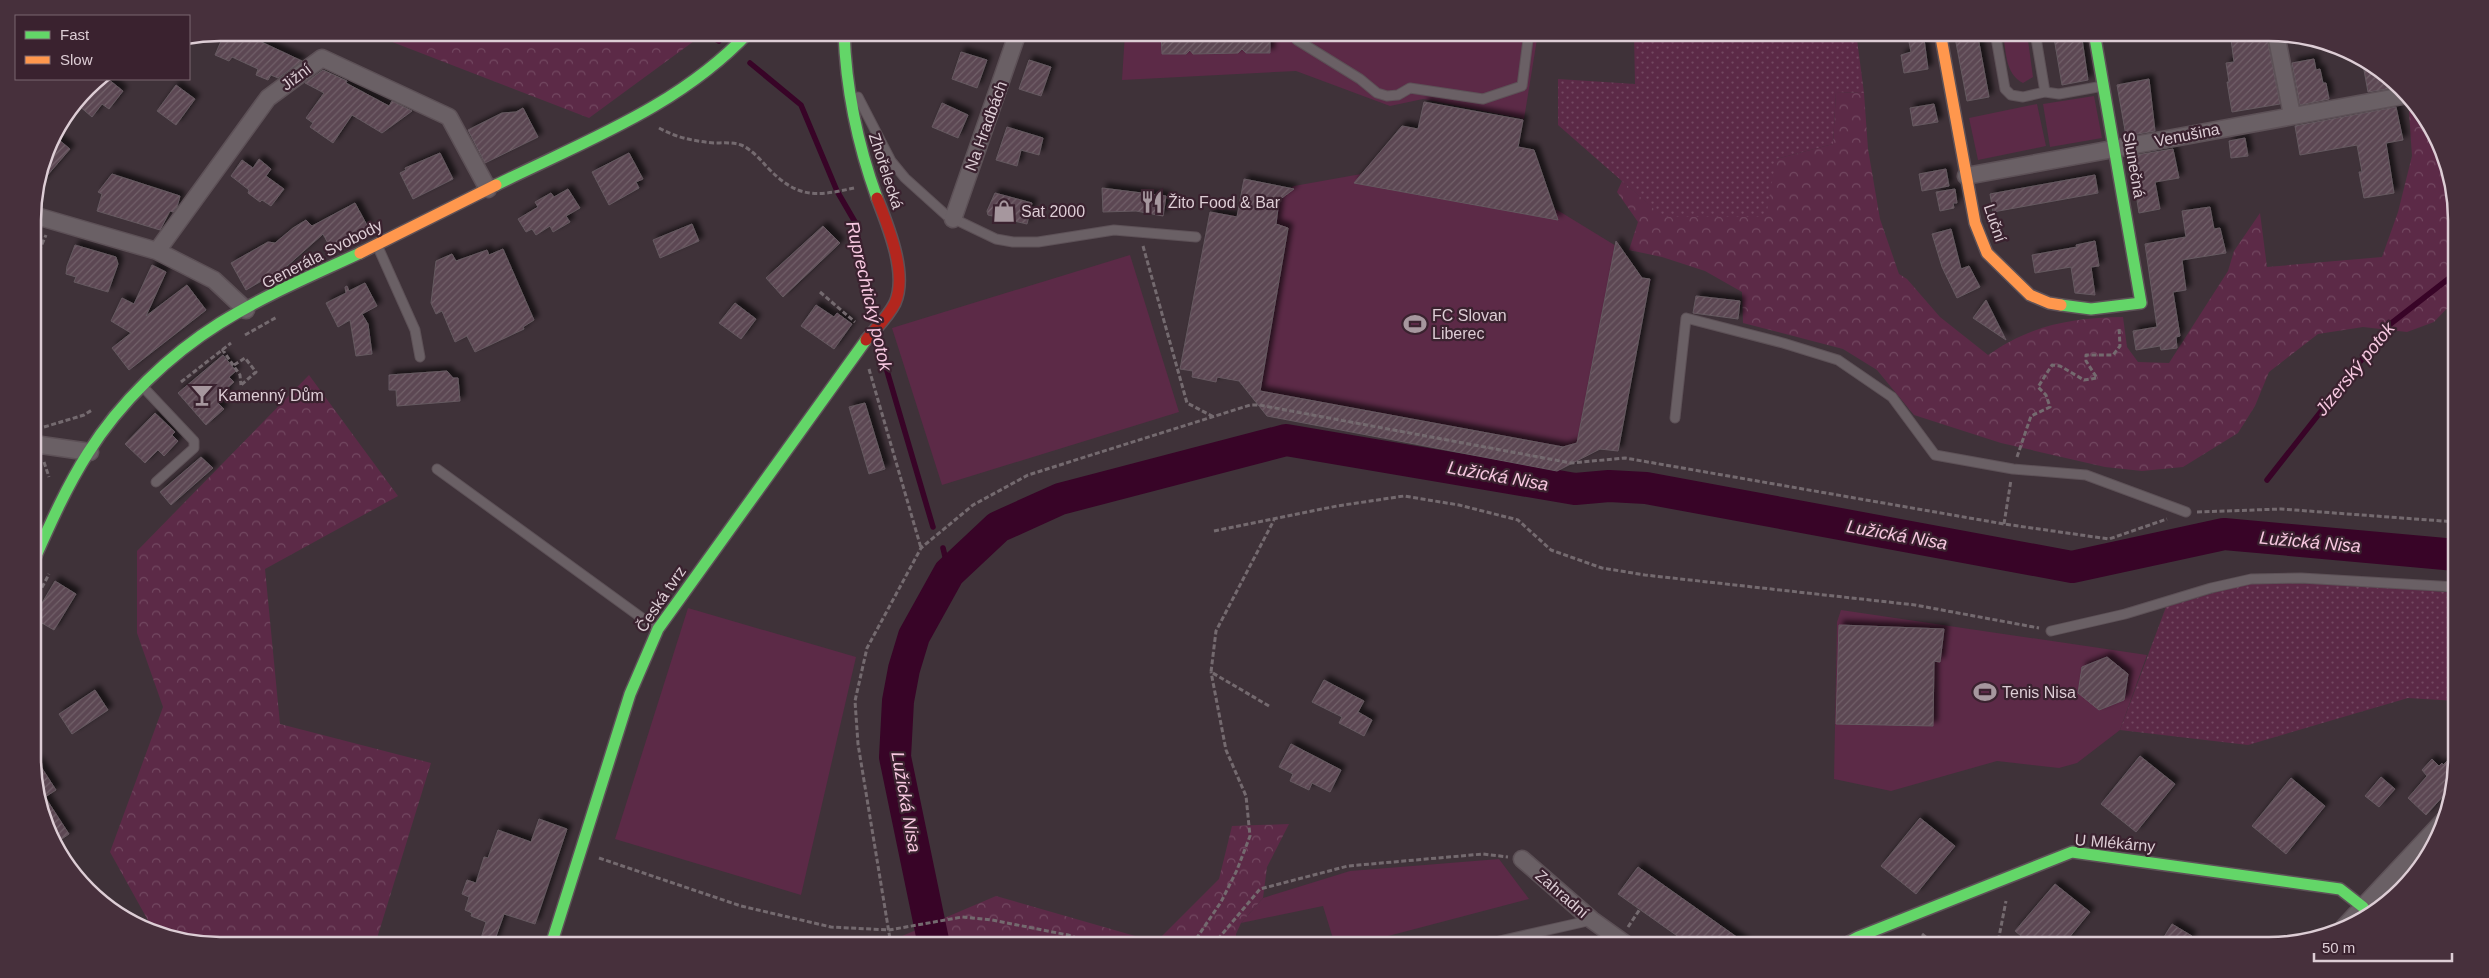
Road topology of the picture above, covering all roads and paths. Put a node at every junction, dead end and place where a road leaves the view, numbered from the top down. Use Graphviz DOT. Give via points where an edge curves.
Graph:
graph roads {
  1 [pos="741,41"];
  2 [pos="844,41"];
  3 [pos="1015,41"];
  4 [pos="1300,41"];
  5 [pos="1528,41"];
  6 [pos="1942,41"];
  7 [pos="1997,41"];
  8 [pos="2038,41"];
  9 [pos="2096,41"];
  10 [pos="2278,42"];
  11 [pos="846,72"];
  12 [pos="2103,86"];
  13 [pos="2046,92"];
  14 [pos="2398,97"];
  15 [pos="2292,115"];
  16 [pos="650,132"];
  17 [pos="2114,149"];
  18 [pos="1966,176"];
  19 [pos="488,188"];
  20 [pos="828,194"];
  21 [pos="41,217"];
  22 [pos="953,219"];
  23 [pos="52,220"];
  24 [pos="1139,233"];
  25 [pos="1196,237"];
  26 [pos="377,244"];
  27 [pos="41,246"];
  28 [pos="157,250"];
  29 [pos="820,292"];
  30 [pos="2141,304"];
  31 [pos="2117,306"];
  32 [pos="246,310"];
  33 [pos="284,314"];
  34 [pos="886,316"];
  35 [pos="242,336"];
  36 [pos="234,340"];
  37 [pos="862,344"];
  38 [pos="222,349"];
  39 [pos="420,357"];
  40 [pos="234,365"];
  41 [pos="144,388"];
  42 [pos="158,403"];
  43 [pos="1214,416"];
  44 [pos="2031,416"];
  45 [pos="1674,418"];
  46 [pos="41,445"];
  47 [pos="90,452"];
  48 [pos="42,460"];
  49 [pos="437,469"];
  50 [pos="50,481"];
  51 [pos="156,482"];
  52 [pos="2186,512"];
  53 [pos="1274,519"];
  54 [pos="2448,521"];
  55 [pos="1214,531"];
  56 [pos="41,545"];
  57 [pos="921,548"];
  58 [pos="2448,586"];
  59 [pos="658,629"];
  60 [pos="2051,631"];
  61 [pos="1211,672"];
  62 [pos="1269,706"];
  63 [pos="2430,835"];
  64 [pos="582,852"];
  65 [pos="1522,859"];
  66 [pos="2010,878"];
  67 [pos="2363,907"];
  68 [pos="2357,913"];
  69 [pos="1592,920"];
  70 [pos="889,930"];
  71 [pos="554,937"];
  72 [pos="889,937"];
  73 [pos="1076,937"];
  74 [pos="1198,937"];
  75 [pos="1220,937"];
  76 [pos="1517,937"];
  77 [pos="1615,937"];
  78 [pos="1858,937"];
  79 [pos="1999,937"];
  1 -- 19 [label="street, Generála Svobody" via="708,73 641,115"];
  2 -- 11 [label="street, Zhořelecká"];
  3 -- 22 [label="street, Na Hradbách"];
  4 -- 5 [label="lane" via="1377,93 1398,95 1410,88 1483,98 1522,86"];
  6 -- 18 [label="street, Luční"];
  7 -- 13 [label="lane" via="2005,89 2023,98"];
  8 -- 13 [label="lane"];
  9 -- 12 [label="street, Slunečná"];
  10 -- 15 [label="street"];
  11 -- 22 [label="lane" via="892,162 905,178"];
  11 -- 34 [label="street, Zhořelecká" via="858,145 899,270 897,298"];
  12 -- 13 [label="lane" via="2059,94"];
  12 -- 17 [label="street, Slunečná"];
  14 -- 15 [label="street, Venušina"];
  15 -- 17 [label="street, Venušina"];
  16 -- 20 [label="path" via="658,128 680,138 740,144 789,188"];
  17 -- 18 [label="street, Venušina"];
  17 -- 30 [label="street, Slunečná"];
  18 -- 31 [label="street, Luční" via="1974,223 1988,253 2030,295 2064,307 2091,309"];
  19 -- 26 [label="street, Generála Svobody"];
  19 -- 28 [label="street, Jižní" via="449,117 322,58 268,98"];
  21 -- 23 [label="street"];
  22 -- 24 [label="lane" via="996,239 1013,242 1038,242 1114,230"];
  23 -- 27 [label="path"];
  23 -- 28 [label="street"];
  24 -- 25 [label="lane"];
  24 -- 43 [label="path" via="1187,403"];
  26 -- 32 [label="street, Generála Svobody"];
  26 -- 39 [label="lane" via="415,330"];
  28 -- 32 [label="street" via="214,280"];
  29 -- 37 [label="path" via="856,323"];
  30 -- 31 [label="street, Luční"];
  31 -- 44 [label="path" via="2120,346 2113,355 2086,355 2086,361 2097,378 2084,380 2052,365 2038,387 2046,395 2050,407"];
  32 -- 41 [label="street, Generála Svobody" via="202,335"];
  33 -- 35 [label="path"];
  34 -- 37 [label="street, Česká tvrz"];
  36 -- 38 [label="path"];
  37 -- 57 [label="path"];
  37 -- 59 [label="street, Česká tvrz"];
  38 -- 40 [label="path"];
  38 -- 42 [label="path"];
  40 -- 40 [label="path" via="245,358 256,372 241,385"];
  41 -- 42 [label="lane"];
  41 -- 47 [label="street, Generála Svobody"];
  42 -- 51 [label="lane" via="194,441 194,448"];
  43 -- 52 [label="path" via="1259,405 1571,463 1625,458 2004,524 2109,539"];
  43 -- 57 [label="path" via="1028,475 974,505"];
  45 -- 52 [label="lane" via="1686,318 1838,360 1892,397 1935,455 2013,468 2086,475"];
  46 -- 47 [label="street"];
  47 -- 56 [label="street, Generála Svobody" via="65,492"];
  48 -- 50 [label="path"];
  49 -- 59 [label="lane"];
  52 -- 54 [label="path" via="2281,509"];
  53 -- 55 [label="path"];
  53 -- 60 [label="path" via="1404,496 1460,505 1518,520 1551,550 1602,568 1915,606"];
  53 -- 61 [label="path" via="1216,631"];
  57 -- 70 [label="path" via="867,648 855,701 858,744"];
  58 -- 60 [label="lane" via="2302,578 2251,579"];
  59 -- 64 [label="street, Česká tvrz" via="630,694"];
  61 -- 62 [label="path"];
  61 -- 74 [label="path" via="1226,750 1246,796 1250,836 1222,902"];
  63 -- 67 [label="street"];
  64 -- 70 [label="path" via="741,906 831,927"];
  64 -- 71 [label="street, Česká tvrz"];
  65 -- 69 [label="street, Zahradní"];
  65 -- 75 [label="path" via="1483,854 1318,872 1260,889"];
  66 -- 67 [label="street, U Mlékárny" via="2072,852 2340,889"];
  66 -- 78 [label="street, U Mlékárny"];
  66 -- 79 [label="path"];
  67 -- 68 [label="street"];
  69 -- 76 [label="lane"];
  69 -- 77 [label="street, Zahradní"];
  70 -- 72 [label="path"];
  70 -- 73 [label="path" via="962,917"];
}
